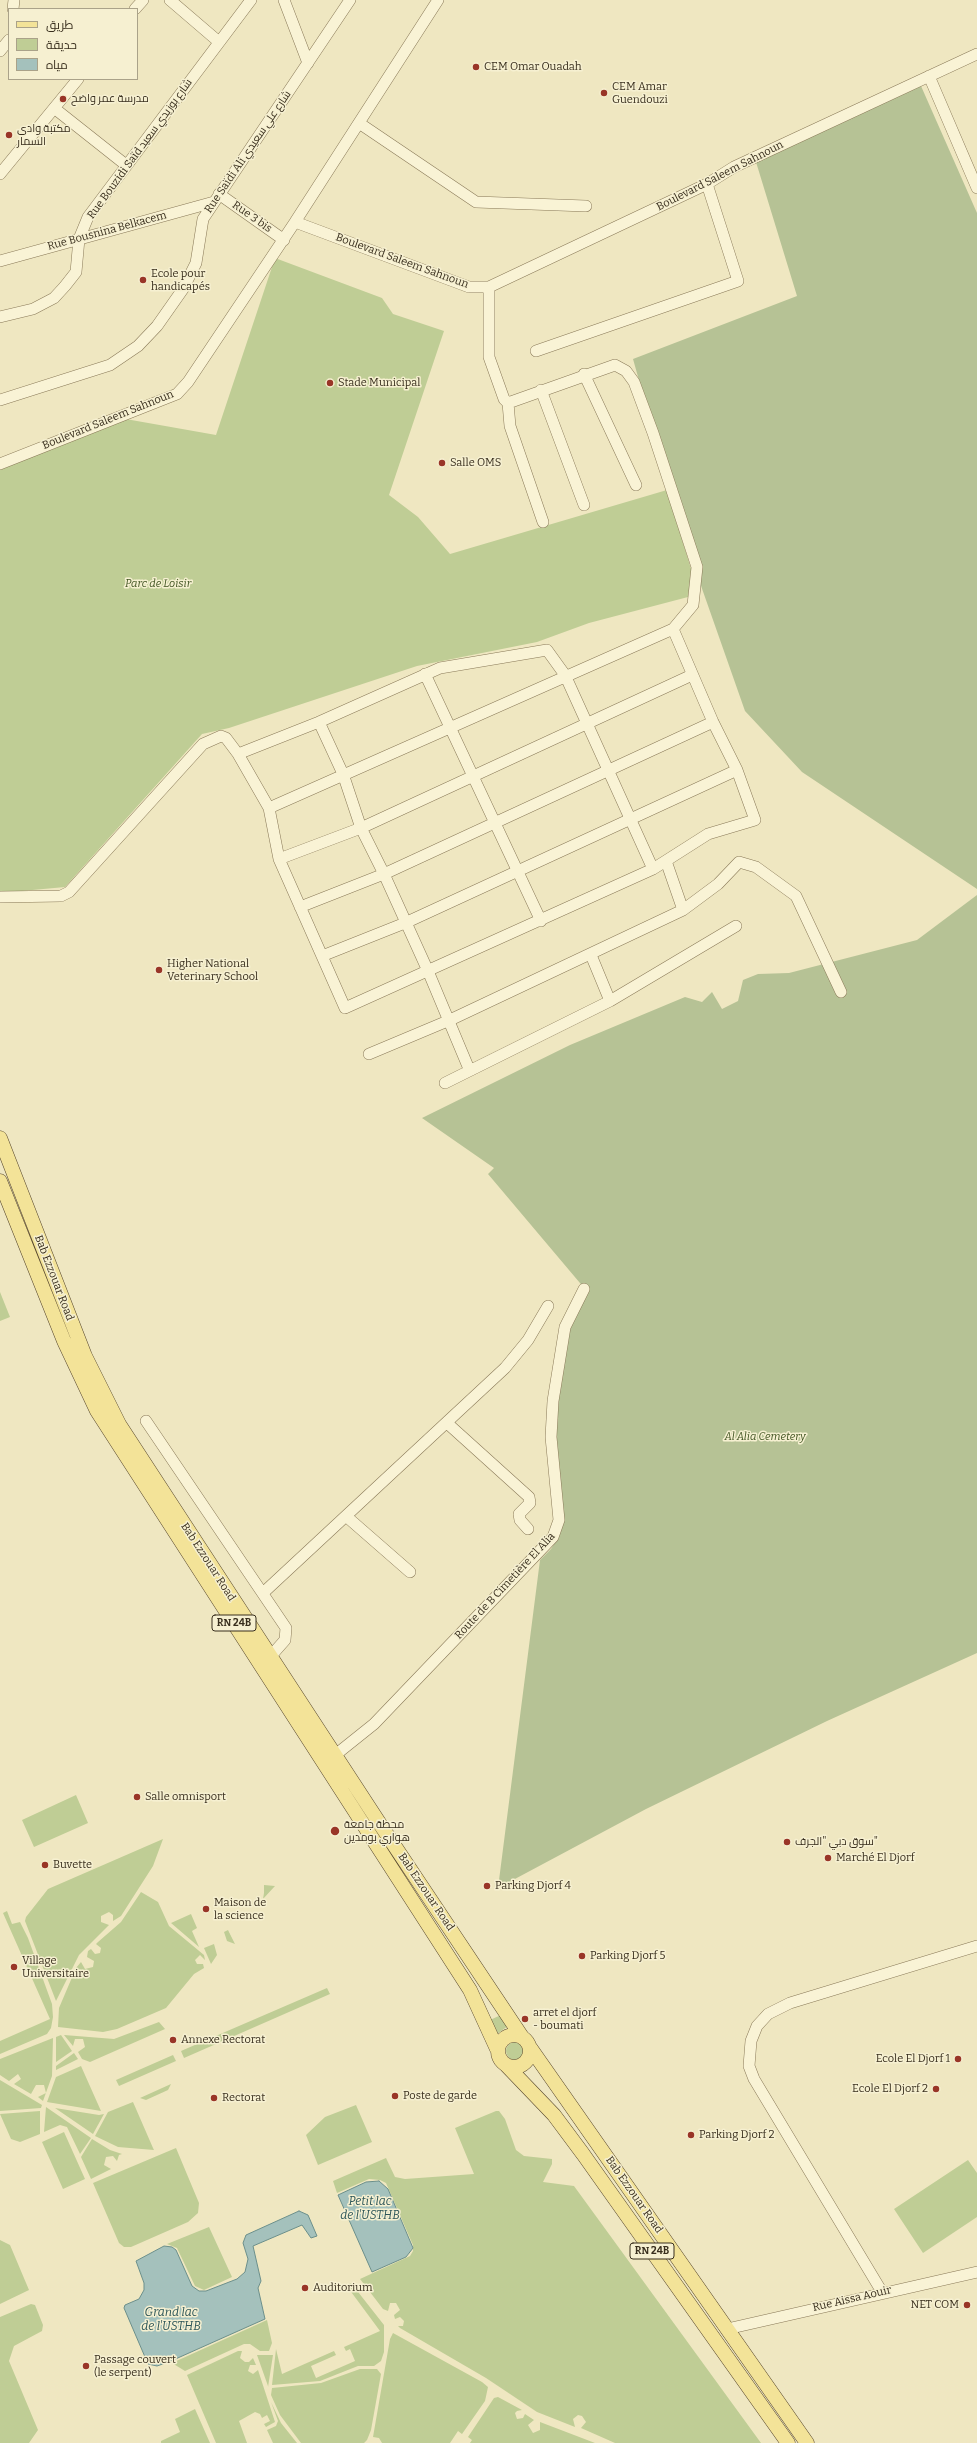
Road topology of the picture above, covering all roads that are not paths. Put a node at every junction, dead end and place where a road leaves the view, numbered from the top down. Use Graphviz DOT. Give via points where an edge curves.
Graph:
graph roads {
  1 [pos="143,0"];
  2 [pos="170,0"];
  3 [pos="252,0"];
  4 [pos="284,0"];
  5 [pos="350,0"];
  6 [pos="438,0"];
  7 [pos="136,8"];
  8 [pos="8,41"];
  9 [pos="219,42"];
  10 [pos="0,51"];
  11 [pos="977,54"];
  12 [pos="308,63"];
  13 [pos="929,76"];
  14 [pos="77,80"];
  15 [pos="54,108"];
  16 [pos="358,123"];
  17 [pos="126,165"];
  18 [pos="0,174"];
  19 [pos="707,184"];
  20 [pos="977,188"];
  21 [pos="216,198"];
  22 [pos="586,206"];
  23 [pos="295,222"];
  24 [pos="79,239"];
  25 [pos="284,240"];
  26 [pos="0,261"];
  27 [pos="489,287"];
  28 [pos="0,317"];
  29 [pos="536,351"];
  30 [pos="584,374"];
  31 [pos="540,390"];
  32 [pos="0,400"];
  33 [pos="508,403"];
  34 [pos="0,464"];
  35 [pos="636,485"];
  36 [pos="584,505"];
  37 [pos="543,522"];
  38 [pos="673,629"];
  39 [pos="425,674"];
  40 [pos="565,675"];
  41 [pos="692,676"];
  42 [pos="319,722"];
  43 [pos="713,722"];
  44 [pos="587,723"];
  45 [pos="449,727"];
  46 [pos="238,754"];
  47 [pos="609,770"];
  48 [pos="737,770"];
  49 [pos="343,774"];
  50 [pos="472,776"];
  51 [pos="269,808"];
  52 [pos="631,818"];
  53 [pos="494,822"];
  54 [pos="361,828"];
  55 [pos="279,859"];
  56 [pos="666,861"];
  57 [pos="653,869"];
  58 [pos="517,871"];
  59 [pos="384,874"];
  60 [pos="0,897"];
  61 [pos="300,907"];
  62 [pos="683,910"];
  63 [pos="541,921"];
  64 [pos="405,923"];
  65 [pos="736,926"];
  66 [pos="591,955"];
  67 [pos="322,956"];
  68 [pos="428,971"];
  69 [pos="841,992"];
  70 [pos="610,1001"];
  71 [pos="450,1020"];
  72 [pos="370,1054"];
  73 [pos="469,1069"];
  74 [pos="445,1083"];
  75 [pos="0,1138"];
  76 [pos="0,1181"];
  77 [pos="584,1289"];
  78 [pos="548,1306"];
  79 [pos="146,1421"];
  80 [pos="447,1423"];
  81 [pos="347,1517"];
  82 [pos="528,1529"];
  83 [pos="410,1572"];
  84 [pos="263,1594"];
  85 [pos="270,1657"];
  86 [pos="330,1759"];
  87 [pos="377,1832"];
  88 [pos="977,1946"];
  89 [pos="526,2041"];
  90 [pos="497,2049"];
  91 [pos="507,2066"];
  92 [pos="977,2272"];
  93 [pos="882,2292"];
  94 [pos="727,2329"];
  95 [pos="788,2443"];
  96 [pos="807,2443"];
  1 -- 7 [label="street"];
  2 -- 9 [label="street"];
  3 -- 9 [label="street, Rue Bouzidi Saïd شارع بوزيدي سعيد"];
  4 -- 12 [label="street"];
  5 -- 12 [label="street, Rue Saïdi Ali شارع علي سعيدي"];
  6 -- 16 [label="street"];
  8 -- 10 [label="street"];
  9 -- 17 [label="street, Rue Bouzidi Saïd شارع بوزيدي سعيد"];
  11 -- 13 [label="street, Boulevard Saleem Sahnoun"];
  12 -- 21 [label="street, Rue Saïdi Ali شارع علي سعيدي"];
  13 -- 19 [label="street, Boulevard Saleem Sahnoun" via="734,167"];
  13 -- 20 [label="street"];
  14 -- 15 [label="street"];
  15 -- 17 [label="street"];
  15 -- 18 [label="street"];
  16 -- 22 [label="street" via="476,202"];
  16 -- 23 [label="street"];
  17 -- 24 [label="street, Rue Bouzidi Saïd شارع بوزيدي سعيد" via="88,217"];
  19 -- 27 [label="street, Boulevard Saleem Sahnoun"];
  19 -- 29 [label="street" via="738,282"];
  21 -- 24 [label="street, Rue Bousnina Belkacem"];
  21 -- 25 [label="street, Rue 3 bis"];
  21 -- 32 [label="street, Rue Saïdi Ali شارع علي سعيدي" via="203,219 196,263 183,290 157,326 138,346 110,365"];
  23 -- 25 [label="street, Boulevard Saleem Sahnoun"];
  23 -- 27 [label="street, Boulevard Saleem Sahnoun" via="469,287"];
  24 -- 26 [label="street, Rue Bousnina Belkacem"];
  24 -- 28 [label="street, Rue Bouzidi Saïd شارع بوزيدي سعيد" via="76,272 54,298 33,309"];
  25 -- 34 [label="street, Boulevard Saleem Sahnoun" via="188,382 177,394"];
  27 -- 33 [label="street" via="490,357 504,399"];
  30 -- 31 [label="street"];
  30 -- 35 [label="street"];
  30 -- 38 [label="street" via="616,365 626,371 634,382 653,433 697,567 693,605"];
  31 -- 33 [label="street"];
  31 -- 36 [label="street"];
  33 -- 37 [label="street" via="510,426"];
  38 -- 40 [label="street"];
  38 -- 41 [label="street"];
  39 -- 40 [label="street" via="440,668 547,650"];
  39 -- 42 [label="street"];
  39 -- 45 [label="street"];
  40 -- 44 [label="street"];
  40 -- 45 [label="street"];
  41 -- 43 [label="street"];
  41 -- 44 [label="street"];
  42 -- 46 [label="street"];
  42 -- 49 [label="street"];
  43 -- 47 [label="street"];
  43 -- 48 [label="street"];
  44 -- 47 [label="street"];
  44 -- 50 [label="street"];
  45 -- 49 [label="street"];
  45 -- 50 [label="street"];
  46 -- 51 [label="street"];
  46 -- 60 [label="street" via="226,738 221,736 203,744 69,892 61,896"];
  47 -- 52 [label="street"];
  47 -- 53 [label="street"];
  48 -- 52 [label="street"];
  48 -- 56 [label="street" via="755,820 708,834"];
  49 -- 51 [label="street"];
  49 -- 54 [label="street"];
  50 -- 53 [label="street"];
  50 -- 54 [label="street"];
  51 -- 55 [label="street"];
  52 -- 57 [label="street"];
  52 -- 58 [label="street"];
  53 -- 58 [label="street"];
  53 -- 59 [label="street"];
  54 -- 55 [label="street"];
  54 -- 59 [label="street"];
  55 -- 61 [label="street"];
  56 -- 57 [label="street"];
  56 -- 62 [label="street"];
  57 -- 63 [label="street"];
  58 -- 63 [label="street"];
  58 -- 64 [label="street"];
  59 -- 61 [label="street"];
  59 -- 64 [label="street"];
  61 -- 67 [label="street"];
  62 -- 66 [label="street"];
  62 -- 69 [label="street" via="718,884 740,862 756,867 796,896"];
  63 -- 68 [label="street"];
  64 -- 67 [label="street"];
  64 -- 68 [label="street"];
  65 -- 70 [label="street"];
  66 -- 70 [label="street"];
  66 -- 71 [label="street" via="562,966"];
  67 -- 68 [label="street" via="345,1008"];
  68 -- 71 [label="street"];
  70 -- 73 [label="street"];
  71 -- 72 [label="street"];
  71 -- 73 [label="street"];
  73 -- 74 [label="street"];
  75 -- 85 [label="main road, Bab Ezzouar Road" via="85,1356 107,1402 132,1446"];
  76 -- 86 [label="main road, Bab Ezzouar Road / RN 24B" via="64,1341 97,1411 144,1488"];
  77 -- 86 [label="street, Route de B Cimetière El Alia" via="565,1327 553,1400 551,1438 559,1514 557,1531 374,1724"];
  78 -- 80 [label="street" via="528,1340 505,1368"];
  79 -- 84 [label="street"];
  80 -- 81 [label="street"];
  80 -- 82 [label="street" via="529,1497 530,1503 519,1514 520,1520"];
  81 -- 83 [label="street"];
  81 -- 84 [label="street"];
  84 -- 85 [label="street" via="286,1628 287,1634"];
  85 -- 86 [label="main road, Bab Ezzouar Road"];
  86 -- 87 [label="main road, Bab Ezzouar Road / RN 24B"];
  87 -- 89 [label="main road, Bab Ezzouar Road"];
  87 -- 90 [label="main road, Bab Ezzouar Road / RN 24B" via="470,1990"];
  88 -- 93 [label="street" via="790,2003 768,2014 757,2026 751,2041 750,2066 754,2079"];
  89 -- 90 [label="main road" via="513,2034 504,2037"];
  89 -- 91 [label="main road" via="529,2055 524,2063 516,2067"];
  89 -- 94 [label="main road, Bab Ezzouar Road"];
  90 -- 91 [label="main road" via="500,2060"];
  91 -- 95 [label="main road, Bab Ezzouar Road / RN 24B" via="554,2115 584,2154"];
  92 -- 93 [label="street, Rue Aissa Aouir"];
  93 -- 94 [label="street, Rue Aissa Aouir"];
  94 -- 96 [label="main road, Bab Ezzouar Road"];
}
